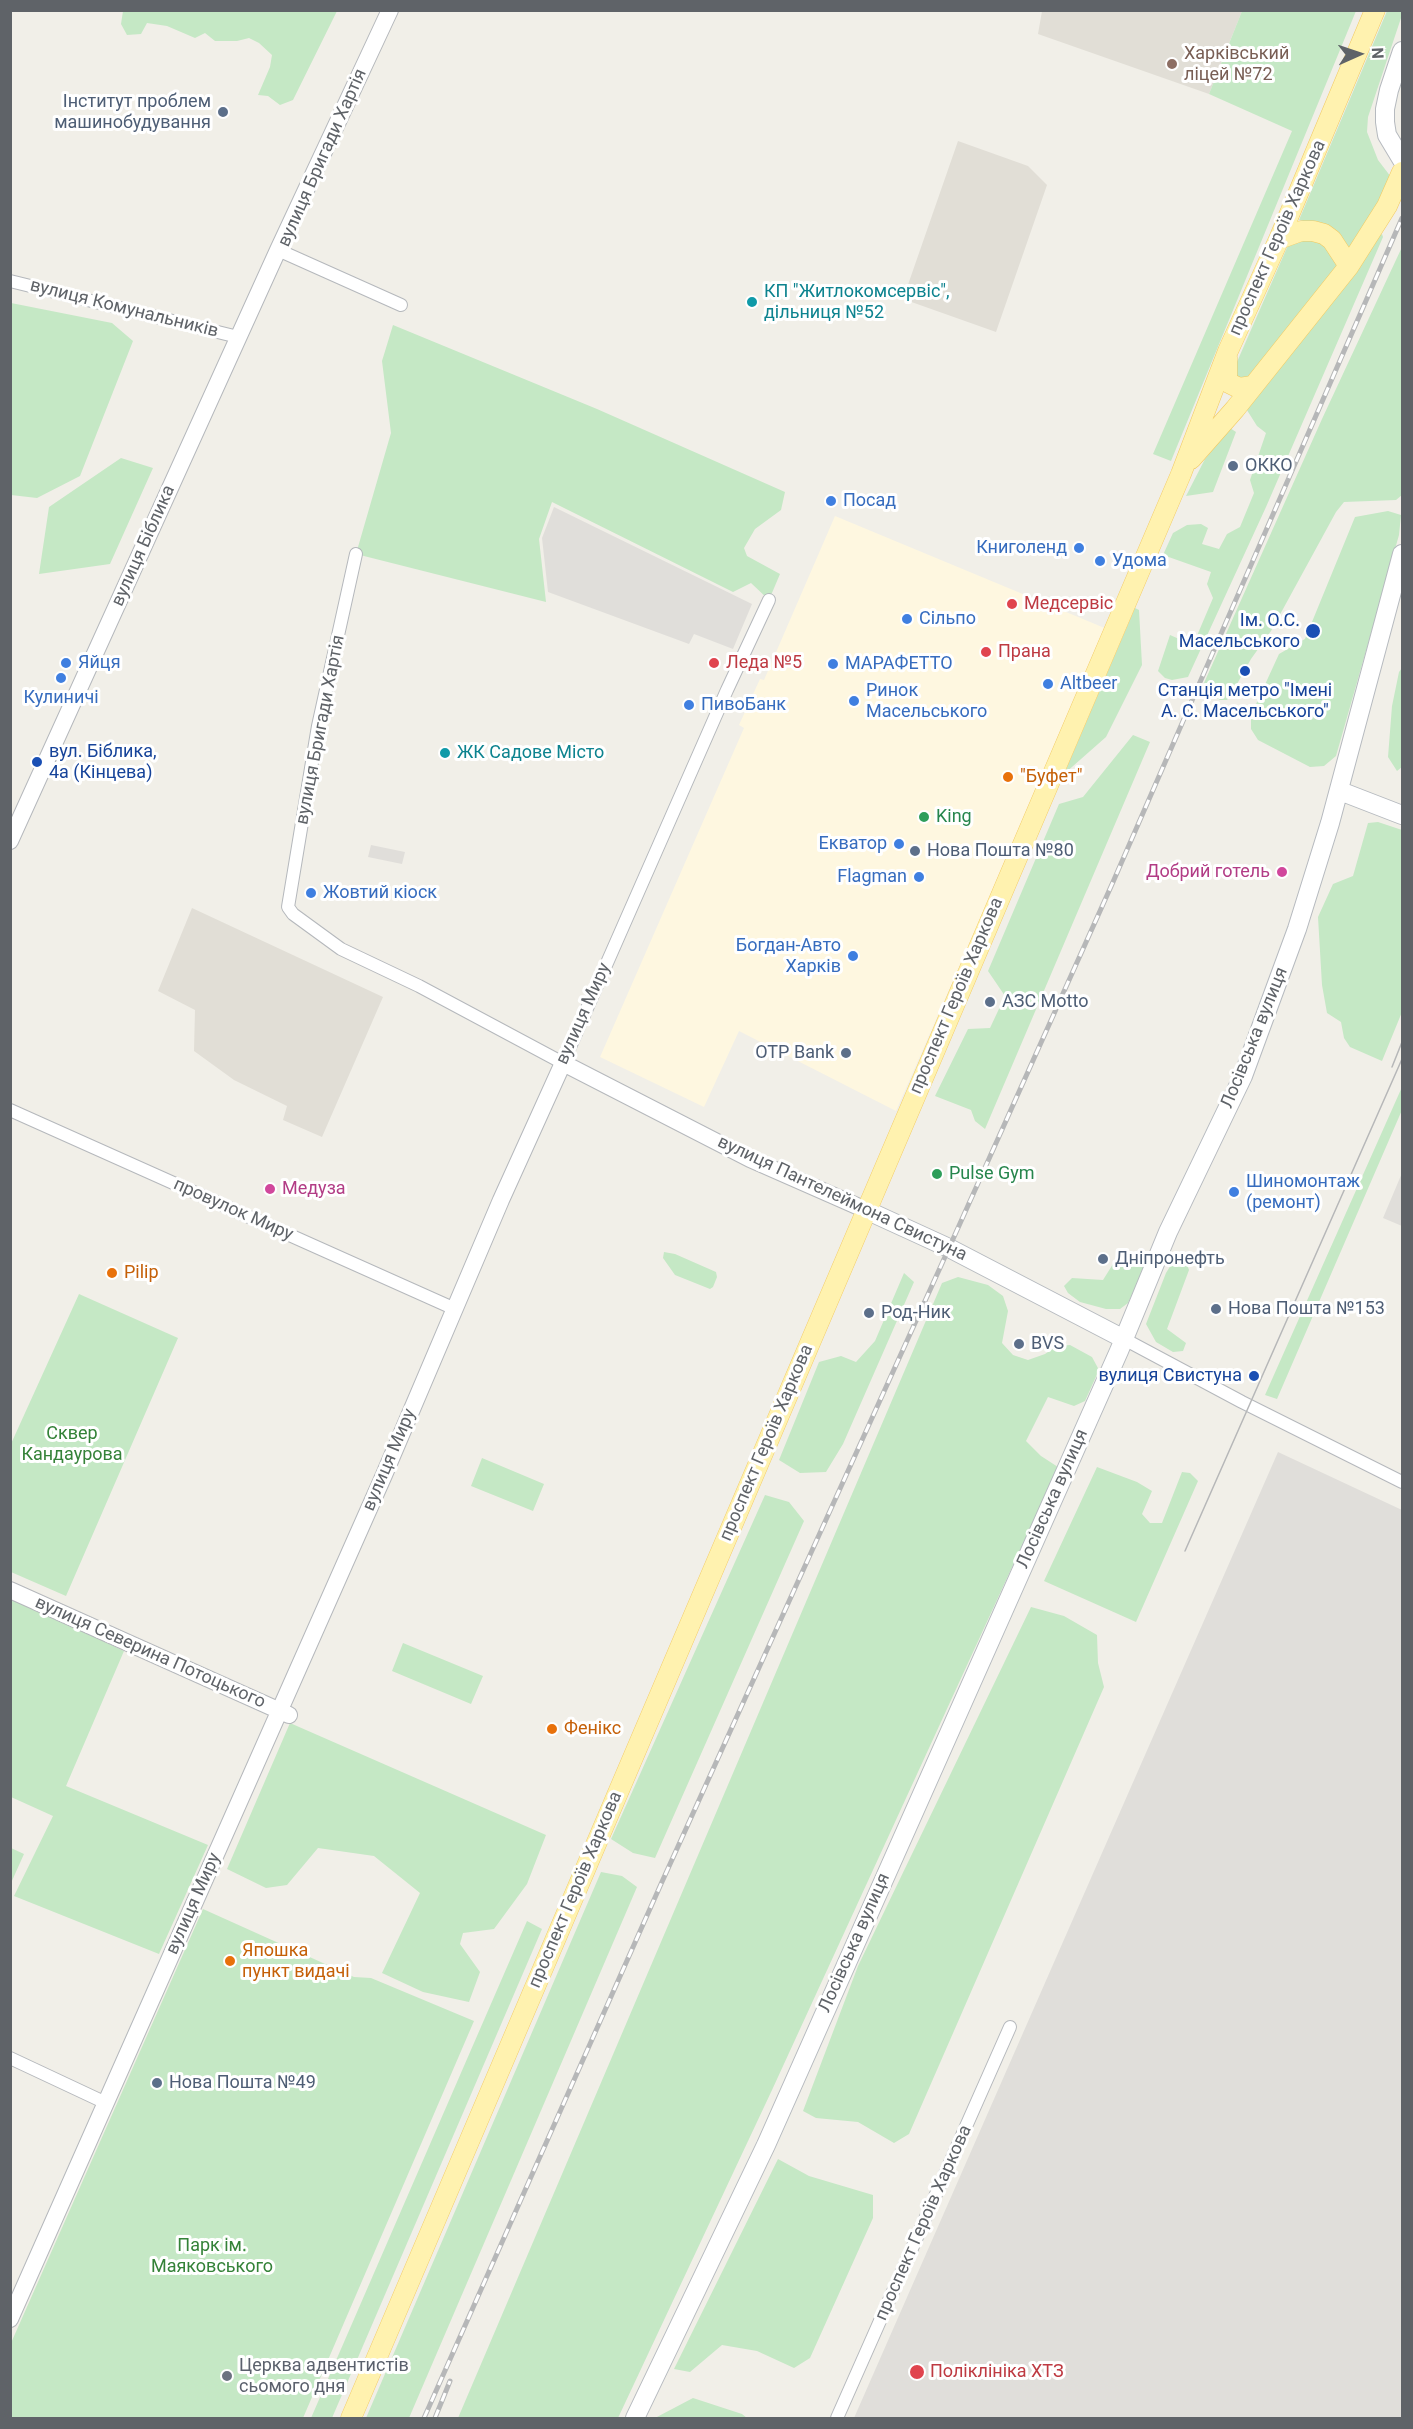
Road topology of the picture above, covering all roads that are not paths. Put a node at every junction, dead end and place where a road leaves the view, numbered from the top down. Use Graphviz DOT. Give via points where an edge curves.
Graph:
graph roads {
  1 [pos="390,10"];
  2 [pos="1375,10"];
  3 [pos="1402,51"];
  4 [pos="1402,160"];
  5 [pos="1402,172"];
  6 [pos="1279,239"];
  7 [pos="278,250"];
  8 [pos="1349,266"];
  9 [pos="10,281"];
  10 [pos="400,305"];
  11 [pos="238,337"];
  12 [pos="1228,351"];
  13 [pos="1253,386"];
  14 [pos="1184,467"];
  15 [pos="356,554"];
  16 [pos="1402,554"];
  17 [pos="769,600"];
  18 [pos="1340,791"];
  19 [pos="1402,815"];
  20 [pos="10,841"];
  21 [pos="288,907"];
  22 [pos="563,1063"];
  23 [pos="10,1110"];
  24 [pos="866,1210"];
  25 [pos="455,1309"];
  26 [pos="1124,1339"];
  27 [pos="1402,1482"];
  28 [pos="10,1590"];
  29 [pos="284,1713"];
  30 [pos="1010,2027"];
  31 [pos="10,2058"];
  32 [pos="106,2103"];
  33 [pos="10,2319"];
  34 [pos="351,2418"];
  35 [pos="635,2418"];
  36 [pos="837,2418"];
  1 -- 7 [label="street, вулиця Бригади Хартія"];
  2 -- 6 [label="main road, проспект Героїв Харкова"];
  3 -- 4 [label="main road" via="1385,108 1387,135"];
  5 -- 8 [label="main road, проспект Героїв Харкова" via="1387,206"];
  6 -- 8 [label="main road" via="1301,231 1324,234"];
  6 -- 12 [label="main road, проспект Героїв Харкова"];
  7 -- 10 [label="street, вулиця Бригади Хартія"];
  7 -- 11 [label="street, вулиця Біблика"];
  8 -- 13 [label="main road, проспект Героїв Харкова"];
  9 -- 11 [label="street, вулиця Комунальників"];
  11 -- 20 [label="street, вулиця Біблика"];
  12 -- 13 [label="main road" via="1229,383 1239,388"];
  12 -- 14 [label="main road, проспект Героїв Харкова"];
  13 -- 14 [label="main road, проспект Героїв Харкова"];
  14 -- 24 [label="main road, проспект Героїв Харкова"];
  15 -- 21 [label="street, вулиця Бригади Хартія" via="318,726"];
  16 -- 18 [label="main road, Лосівська вулиця"];
  17 -- 22 [label="street, вулиця Миру"];
  18 -- 19 [label="main road"];
  18 -- 26 [label="main road, Лосівська вулиця" via="1297,929 1244,1076 1168,1232"];
  21 -- 22 [label="street, вулиця Пантелеймона Свистуна" via="341,949"];
  22 -- 24 [label="street, вулиця Пантелеймона Свистуна" via="750,1159"];
  22 -- 25 [label="street, вулиця Миру"];
  23 -- 25 [label="street, провулок Миру"];
  24 -- 26 [label="main road, вулиця Пантелеймона Свистуна" via="950,1248"];
  24 -- 34 [label="main road, проспект Героїв Харкова"];
  25 -- 29 [label="street, вулиця Миру"];
  26 -- 27 [label="street, вулиця Пантелеймона Свистуна"];
  26 -- 35 [label="main road, Лосівська вулиця" via="766,2145"];
  28 -- 29 [label="street, вулиця Северина Потоцького"];
  29 -- 32 [label="street, вулиця Миру"];
  30 -- 36 [label="street, проспект Героїв Харкова"];
  31 -- 32 [label="street"];
  32 -- 33 [label="street, вулиця Миру"];
}
